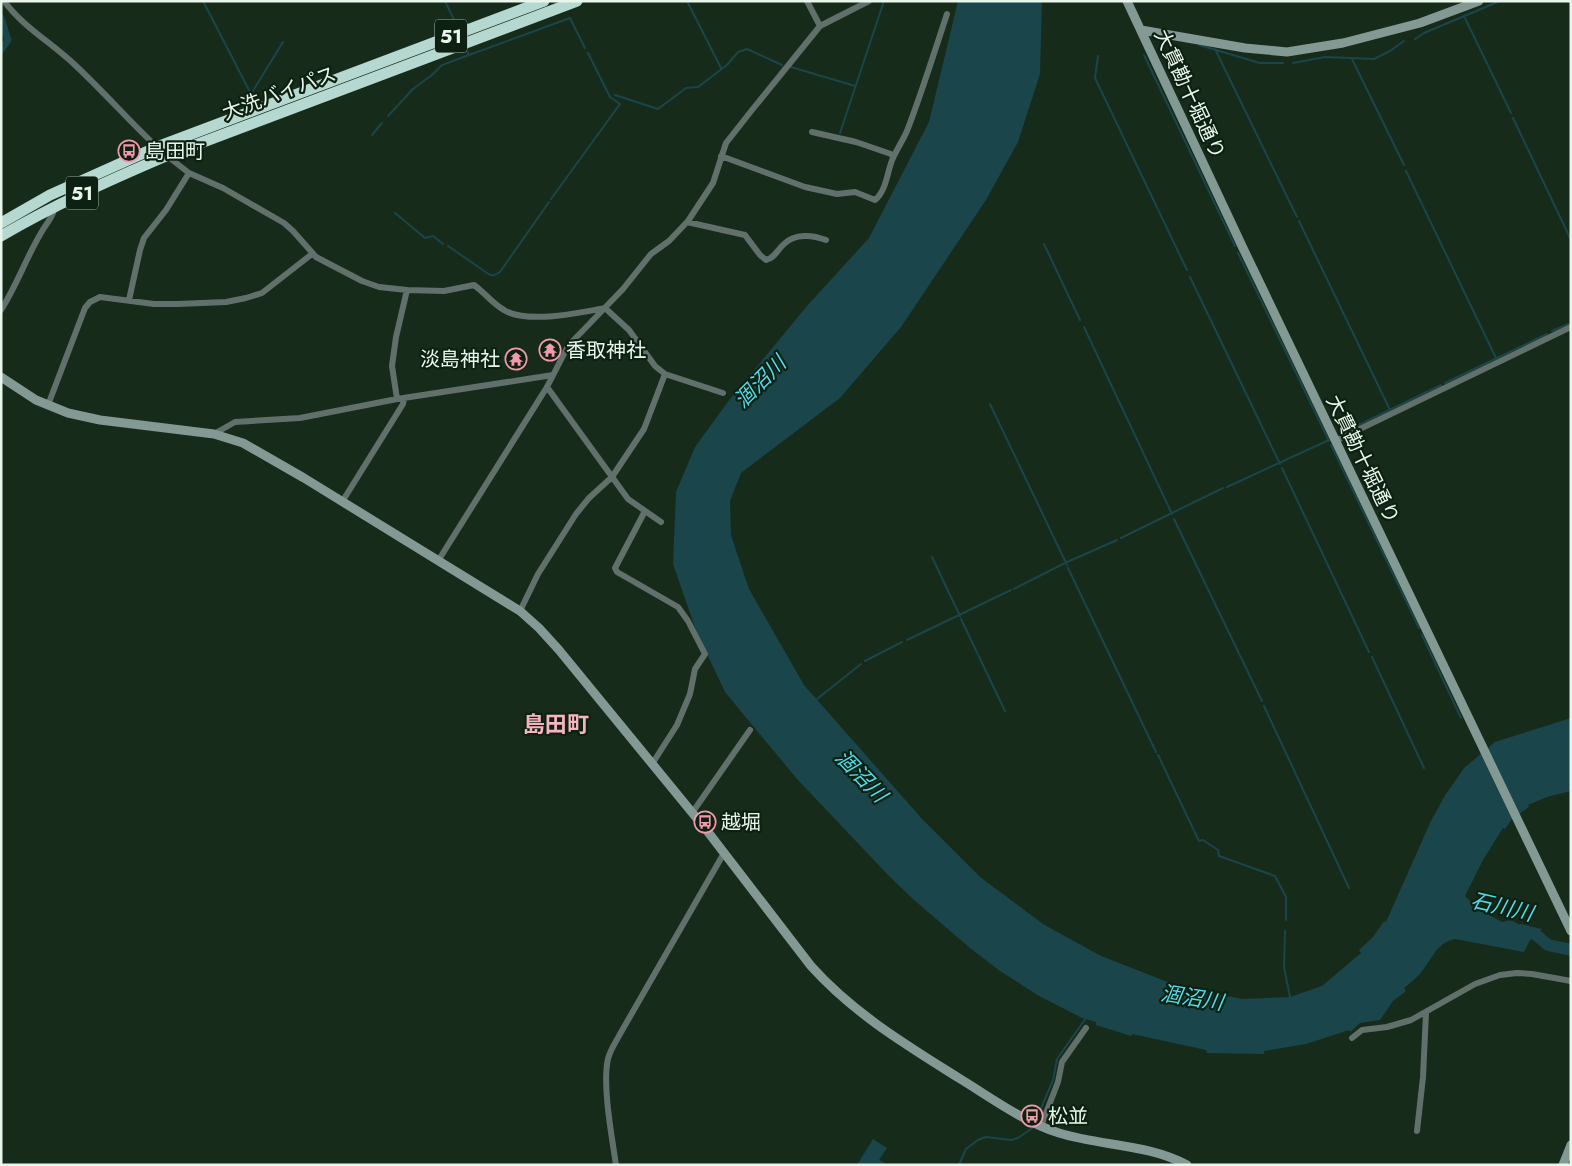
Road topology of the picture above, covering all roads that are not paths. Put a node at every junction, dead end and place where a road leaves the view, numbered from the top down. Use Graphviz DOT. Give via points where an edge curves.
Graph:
graph roads {
  1 [pos="4,1"];
  2 [pos="544,1"];
  3 [pos="577,1"];
  4 [pos="807,1"];
  5 [pos="869,1"];
  6 [pos="1127,1"];
  7 [pos="1479,1"];
  8 [pos="947,14"];
  9 [pos="820,26"];
  10 [pos="1141,30"];
  11 [pos="812,132"];
  12 [pos="157,147"];
  13 [pos="166,156"];
  14 [pos="721,156"];
  15 [pos="894,157"];
  16 [pos="190,173"];
  17 [pos="56,206"];
  18 [pos="687,222"];
  19 [pos="1,223"];
  20 [pos="1,236"];
  21 [pos="826,240"];
  22 [pos="312,254"];
  23 [pos="406,290"];
  24 [pos="129,300"];
  25 [pos="605,308"];
  26 [pos="1,310"];
  27 [pos="1571,327"];
  28 [pos="553,374"];
  29 [pos="665,374"];
  30 [pos="1,377"];
  31 [pos="547,387"];
  32 [pos="723,393"];
  33 [pos="404,398"];
  34 [pos="396,399"];
  35 [pos="48,405"];
  36 [pos="214,434"];
  37 [pos="1335,441"];
  38 [pos="612,477"];
  39 [pos="342,502"];
  40 [pos="645,511"];
  41 [pos="661,522"];
  42 [pos="438,561"];
  43 [pos="520,611"];
  44 [pos="750,730"];
  45 [pos="652,764"];
  46 [pos="692,813"];
  47 [pos="724,852"];
  48 [pos="1570,928"];
  49 [pos="1571,981"];
  50 [pos="1426,1013"];
  51 [pos="1086,1028"];
  52 [pos="1352,1038"];
  53 [pos="1041,1126"];
  54 [pos="1417,1131"];
  55 [pos="1571,1145"];
  56 [pos="616,1165"];
  57 [pos="1187,1165"];
  58 [pos="1563,1165"];
  1 -- 12 [label="street" via="37,34 74,63"];
  2 -- 12 [label="highway, 大洗バイパス / 51"];
  3 -- 13 [label="highway, 大洗バイパス / 51"];
  4 -- 9 [label="street"];
  5 -- 9 [label="street"];
  6 -- 10 [label="street, 大貫勘十堀通り"];
  7 -- 10 [label="street" via="1420,23 1344,43 1287,52"];
  8 -- 15 [label="street" via="907,131"];
  9 -- 14 [label="street" via="746,116 726,143"];
  10 -- 37 [label="street, 大貫勘十堀通り"];
  11 -- 15 [label="street" via="856,142"];
  12 -- 13 [label="street"];
  12 -- 19 [label="highway, 大洗バイパス / 51" via="50,195"];
  13 -- 16 [label="street"];
  13 -- 17 [label="highway, 大洗バイパス / 51"];
  14 -- 15 [label="street" via="805,188 837,194 855,192 875,200"];
  14 -- 18 [label="street" via="713,183"];
  16 -- 22 [label="street" via="284,223"];
  16 -- 24 [label="street" via="144,238"];
  17 -- 20 [label="highway, 大洗バイパス / 51"];
  17 -- 26 [label="street"];
  18 -- 21 [label="street" via="745,235 766,260 775,256 789,239 809,236"];
  18 -- 25 [label="street" via="651,254"];
  22 -- 23 [label="street" via="362,281"];
  22 -- 24 [label="street" via="262,293 246,298 178,304"];
  23 -- 25 [label="street" via="444,291 474,285 505,311 532,316 565,315"];
  23 -- 34 [label="street" via="392,366"];
  24 -- 35 [label="street" via="100,297 85,308"];
  25 -- 28 [label="street" via="568,346"];
  25 -- 29 [label="street" via="629,330 655,366"];
  27 -- 37 [label="street"];
  28 -- 31 [label="street"];
  28 -- 33 [label="street"];
  29 -- 32 [label="street"];
  29 -- 38 [label="street" via="644,429"];
  30 -- 35 [label="street"];
  31 -- 38 [label="street"];
  31 -- 42 [label="street"];
  33 -- 34 [label="street"];
  33 -- 39 [label="street"];
  34 -- 36 [label="street" via="300,418 235,422"];
  35 -- 36 [label="street" via="87,418"];
  36 -- 39 [label="street" via="255,449"];
  37 -- 48 [label="street, 大貫勘十堀通り"];
  38 -- 40 [label="street" via="628,499"];
  38 -- 43 [label="street" via="576,514 538,574"];
  39 -- 42 [label="street"];
  40 -- 41 [label="street"];
  40 -- 45 [label="street" via="615,568 616,572 678,607 705,654 695,669 690,694 677,725"];
  42 -- 43 [label="street"];
  43 -- 45 [label="street" via="548,637"];
  44 -- 46 [label="street"];
  45 -- 46 [label="street"];
  46 -- 47 [label="street"];
  47 -- 53 [label="street" via="811,966 858,1011 995,1101"];
  47 -- 56 [label="street" via="609,1057 607,1087"];
  49 -- 50 [label="street" via="1532,974 1500,975 1475,984"];
  50 -- 52 [label="street" via="1387,1027 1362,1030"];
  50 -- 54 [label="street"];
  51 -- 53 [label="street" via="1062,1062"];
  53 -- 57 [label="street" via="1067,1135 1152,1152"];
  55 -- 58 [label="street"];
}
